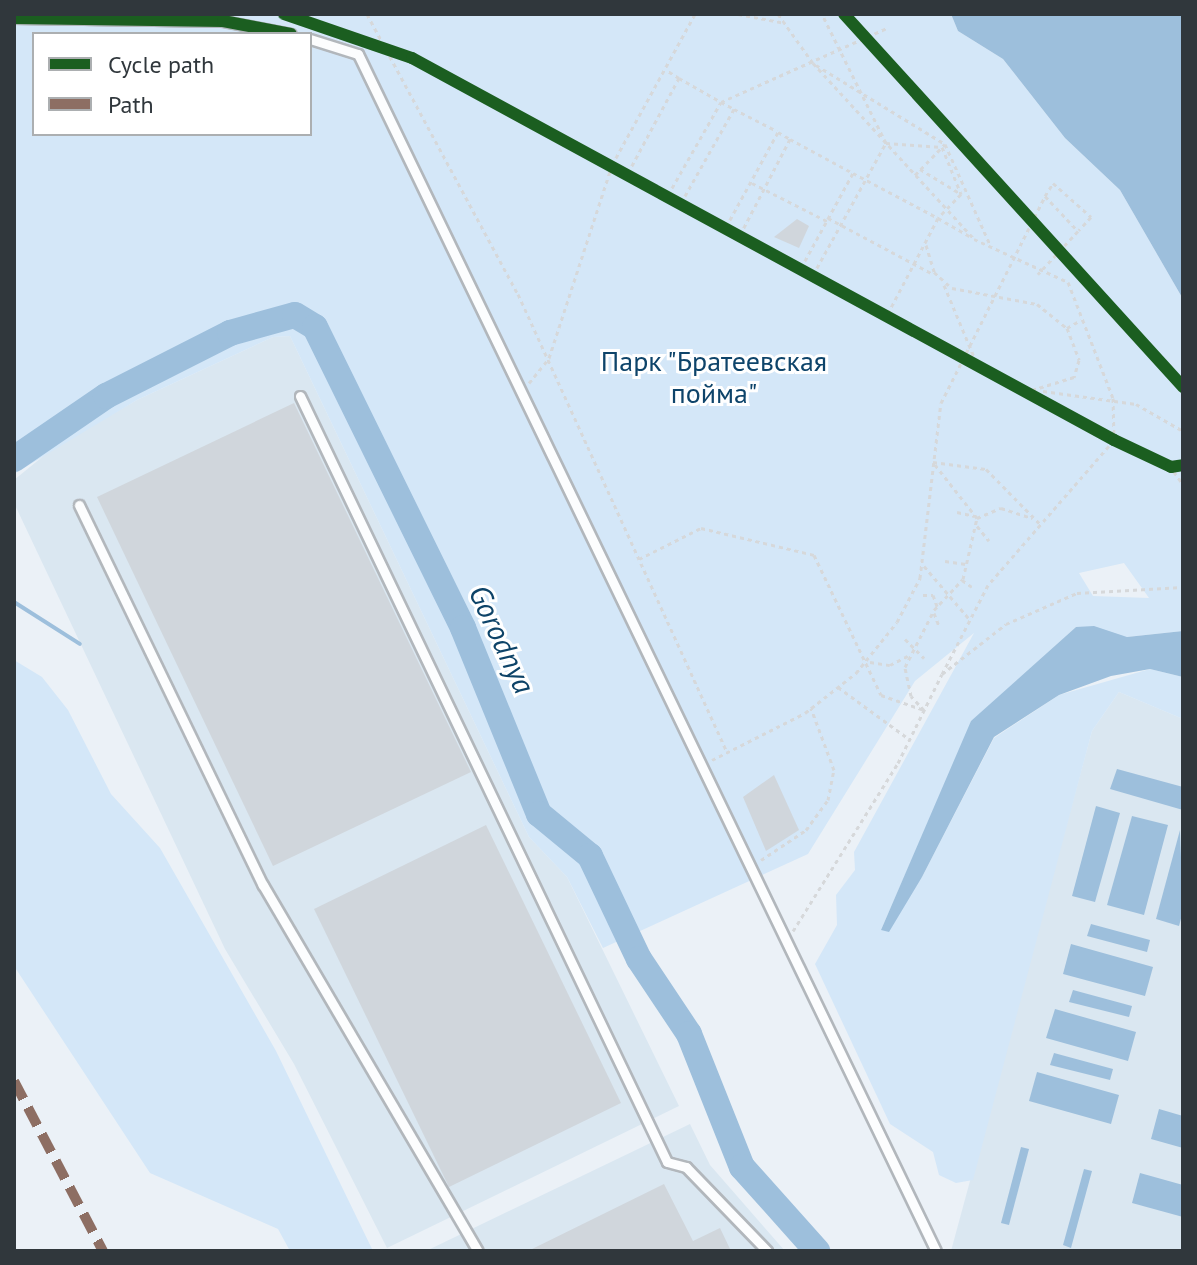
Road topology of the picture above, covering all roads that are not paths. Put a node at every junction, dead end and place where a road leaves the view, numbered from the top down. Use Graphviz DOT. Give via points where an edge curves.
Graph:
graph roads {
  1 [pos="14,18"];
  2 [pos="281,32"];
  3 [pos="312,40"];
  4 [pos="300,396"];
  5 [pos="79,505"];
  6 [pos="478,1251"];
  7 [pos="767,1251"];
  8 [pos="936,1251"];
  1 -- 2 [label="lane" via="223,21"];
  3 -- 8 [label="lane" via="358,54 755,864"];
  4 -- 7 [label="lane" via="667,1162 686,1167"];
  5 -- 6 [label="lane" via="263,885"];
}
